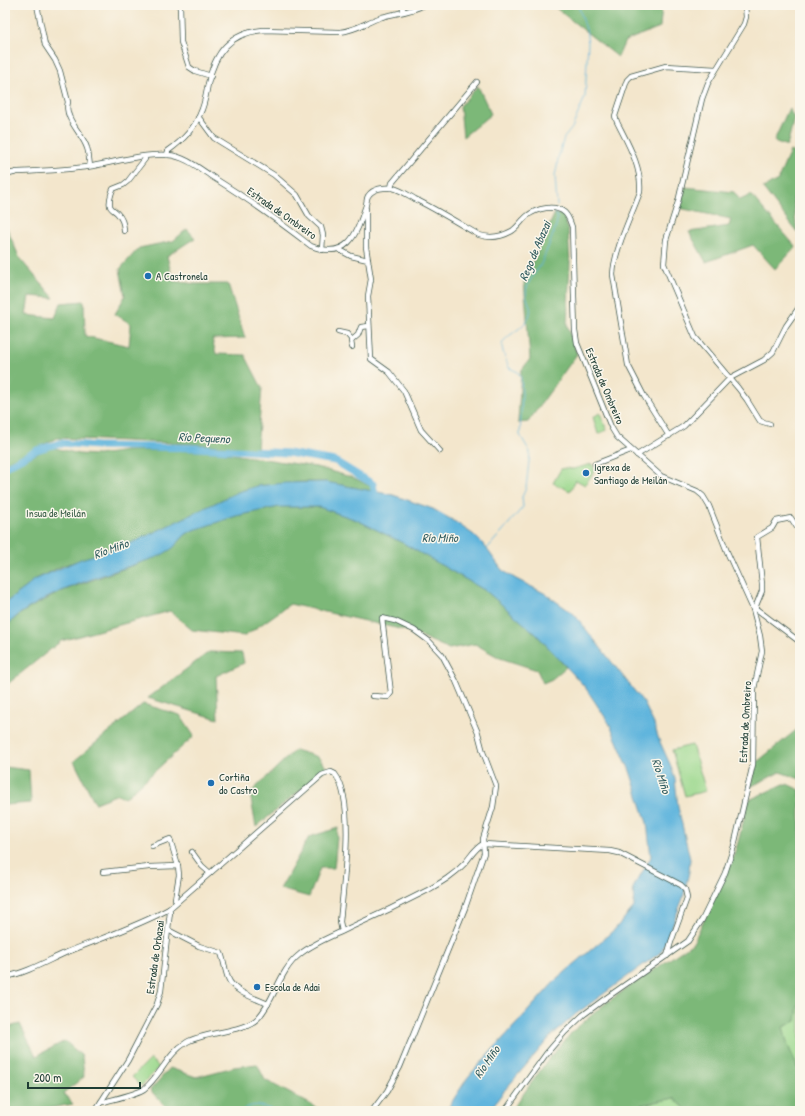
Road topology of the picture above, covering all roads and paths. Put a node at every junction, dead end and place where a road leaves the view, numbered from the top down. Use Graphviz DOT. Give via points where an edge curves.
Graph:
graph roads {
  1 [pos="37,5"];
  2 [pos="180,5"];
  3 [pos="401,5"];
  4 [pos="424,5"];
  5 [pos="745,5"];
  6 [pos="404,11"];
  7 [pos="716,70"];
  8 [pos="211,76"];
  9 [pos="477,82"];
  10 [pos="198,118"];
  11 [pos="167,155"];
  12 [pos="145,156"];
  13 [pos="90,166"];
  14 [pos="5,175"];
  15 [pos="391,188"];
  16 [pos="366,207"];
  17 [pos="124,231"];
  18 [pos="338,249"];
  19 [pos="322,250"];
  20 [pos="368,260"];
  21 [pos="800,306"];
  22 [pos="369,326"];
  23 [pos="338,332"];
  24 [pos="352,340"];
  25 [pos="352,347"];
  26 [pos="730,378"];
  27 [pos="770,424"];
  28 [pos="669,436"];
  29 [pos="631,450"];
  30 [pos="440,451"];
  31 [pos="636,455"];
  32 [pos="595,464"];
  33 [pos="800,532"];
  34 [pos="754,608"];
  35 [pos="800,642"];
  36 [pos="373,696"];
  37 [pos="484,844"];
  38 [pos="152,846"];
  39 [pos="192,852"];
  40 [pos="178,866"];
  41 [pos="103,872"];
  42 [pos="210,873"];
  43 [pos="176,901"];
  44 [pos="167,910"];
  45 [pos="168,930"];
  46 [pos="342,931"];
  47 [pos="667,956"];
  48 [pos="5,977"];
  49 [pos="268,1004"];
  50 [pos="104,1097"];
  51 [pos="110,1101"];
  52 [pos="101,1102"];
  53 [pos="95,1111"];
  54 [pos="372,1111"];
  55 [pos="505,1111"];
  1 -- 13 [label="street" via="45,45 60,71 68,102 68,113 87,147"];
  2 -- 8 [label="street" via="181,42 189,67"];
  3 -- 6 [label="street"];
  4 -- 6 [label="street"];
  5 -- 7 [label="street" via="744,24"];
  6 -- 8 [label="street" via="344,32 263,30 244,33 223,49 215,62"];
  7 -- 26 [label="street" via="702,99 678,202 666,240 664,264 695,337"];
  7 -- 28 [label="street" via="666,66 631,76 627,80 615,116 636,164 640,186 613,269 628,365"];
  8 -- 10 [label="street"];
  9 -- 15 [label="street" via="392,183"];
  10 -- 11 [label="street" via="190,131 168,151"];
  10 -- 19 [label="street" via="214,138 274,175 297,195 309,216 321,227"];
  11 -- 12 [label="street, Estrada de Ombreiro"];
  11 -- 19 [label="street, Estrada de Ombreiro" via="184,159 203,170 312,246"];
  12 -- 13 [label="street, Estrada de Ombreiro"];
  12 -- 17 [label="street" via="128,181 113,189 111,195 111,207 124,224"];
  13 -- 14 [label="street, Estrada de Ombreiro"];
  15 -- 16 [label="street" via="373,191 368,196"];
  15 -- 29 [label="street, Estrada de Ombreiro" via="398,189 487,238 512,231 526,217 541,209 557,209 564,212 572,227 577,343 611,427 617,437"];
  16 -- 18 [label="street" via="356,234 352,240"];
  16 -- 20 [label="street"];
  18 -- 19 [label="street, Estrada de Ombreiro"];
  18 -- 20 [label="street" via="351,256"];
  20 -- 22 [label="street" via="371,279 368,296"];
  21 -- 26 [label="street" via="773,352 764,360"];
  22 -- 24 [label="street" via="361,327 358,335"];
  22 -- 30 [label="street" via="371,359 389,372 404,391 421,430"];
  23 -- 24 [label="street" via="347,334"];
  24 -- 25 [label="street"];
  26 -- 27 [label="street" via="760,421"];
  26 -- 28 [label="street" via="684,426"];
  28 -- 31 [label="street"];
  29 -- 31 [label="street, Estrada de Ombreiro"];
  29 -- 32 [label="street"];
  31 -- 34 [label="street, Estrada de Ombreiro" via="661,476 703,496"];
  33 -- 34 [label="street" via="791,518 788,518 776,521 772,528 757,537 762,591"];
  34 -- 35 [label="street"];
  34 -- 47 [label="street, Estrada de Ombreiro" via="762,651 754,689 753,764 734,846 725,873 702,920 688,941"];
  36 -- 37 [label="street" via="388,697 391,693 382,618 414,630 442,655 478,733 496,786 493,808 483,838"];
  37 -- 46 [label="street" via="478,847 452,876"];
  37 -- 47 [label="street" via="610,851 619,853 681,885 687,898"];
  37 -- 54 [label="street" via="484,853 465,908 400,1067"];
  38 -- 40 [label="street" via="170,839"];
  39 -- 42 [label="street"];
  40 -- 41 [label="street"];
  40 -- 43 [label="street"];
  42 -- 43 [label="street"];
  42 -- 46 [label="street" via="322,775 331,772 342,786 346,808 347,834 340,922"];
  43 -- 44 [label="street"];
  44 -- 45 [label="street, Estrada de Orbazai" via="170,912"];
  44 -- 48 [label="street, Estrada de Orbazai" via="25,972"];
  45 -- 49 [label="street" via="199,946 222,953 232,986"];
  45 -- 50 [label="street, Estrada de Orbazai" via="161,991 157,1004 128,1060"];
  46 -- 49 [label="street" via="291,962"];
  47 -- 55 [label="street, Estrada de Ombreiro" via="583,1015 565,1032"];
  49 -- 51 [label="street" via="257,1020 188,1042 176,1050 144,1089"];
  50 -- 51 [label="street"];
  50 -- 52 [label="street, Estrada de Orbazai"];
  51 -- 52 [label="street"];
  52 -- 53 [label="street, Estrada de Orbazai"];
}
